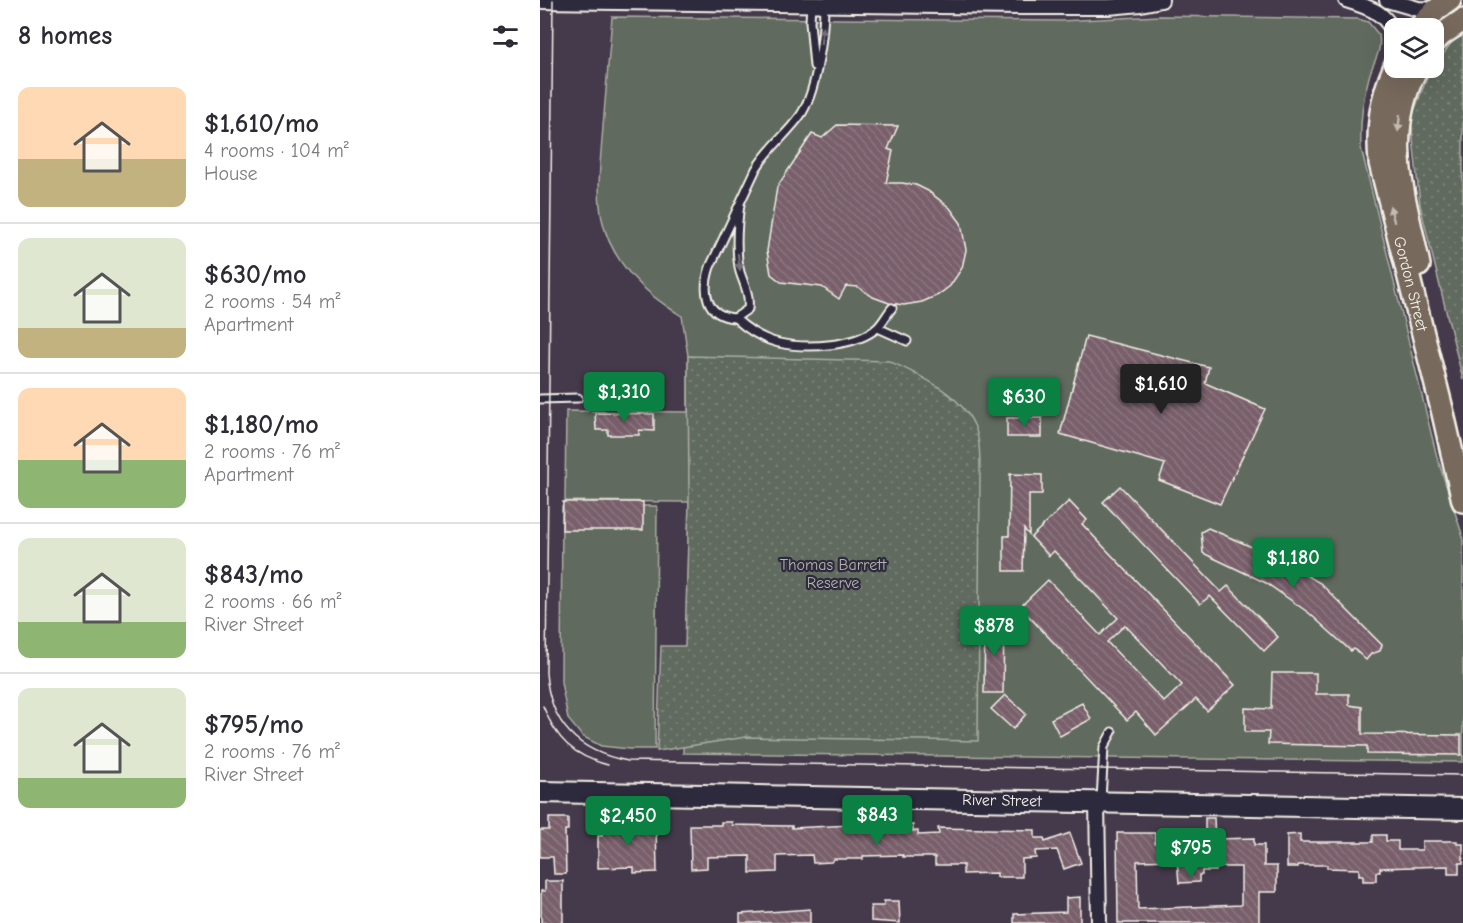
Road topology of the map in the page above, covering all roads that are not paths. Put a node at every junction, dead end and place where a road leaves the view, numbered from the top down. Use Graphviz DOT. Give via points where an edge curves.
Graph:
graph roads {
  1 [pos="1161,0"];
  2 [pos="1346,0"];
  3 [pos="1387,0"];
  4 [pos="540,1"];
  5 [pos="817,2"];
  6 [pos="1443,5"];
  7 [pos="1384,18"];
  8 [pos="1429,18"];
  9 [pos="1463,20"];
  10 [pos="1444,33"];
  11 [pos="815,71"];
  12 [pos="1390,78"];
  13 [pos="1413,78"];
  14 [pos="740,204"];
  15 [pos="892,308"];
  16 [pos="735,318"];
  17 [pos="878,328"];
  18 [pos="907,341"];
  19 [pos="578,398"];
  20 [pos="540,399"];
  21 [pos="1463,433"];
  22 [pos="1463,501"];
  23 [pos="1112,732"];
  24 [pos="540,792"];
  25 [pos="1099,802"];
  26 [pos="1463,809"];
  27 [pos="1099,923"];
  1 -- 5 [label="street" via="1108,7"];
  2 -- 7 [label="street" via="1370,7"];
  3 -- 6 [label="street" via="1418,9"];
  4 -- 5 [label="street"];
  11 -- 5 [label="lane, one-way" via="822,33"];
  5 -- 11 [label="lane" via="810,26"];
  6 -- 8 [label="main road"];
  9 -- 10 [label="main road"];
  11 -- 14 [label="lane" via="808,101 763,157"];
  22 -- 12 [label="main road, Gordon Street, one-way" via="1380,163 1379,123"];
  13 -- 21 [label="main road, Gordon Street, one-way" via="1399,119 1398,166"];
  14 -- 16 [label="lane, one-way" via="738,255 749,301 748,309"];
  14 -- 16 [label="lane" via="706,284 712,308 725,317"];
  15 -- 17 [label="lane"];
  16 -- 17 [label="lane" via="750,332 779,343 810,346 858,339"];
  17 -- 18 [label="lane"];
  19 -- 20 [label="lane"];
  23 -- 25 [label="lane" via="1104,747"];
  24 -- 25 [label="street, River Street"];
  25 -- 26 [label="street, River Street"];
  25 -- 27 [label="street"];
}
